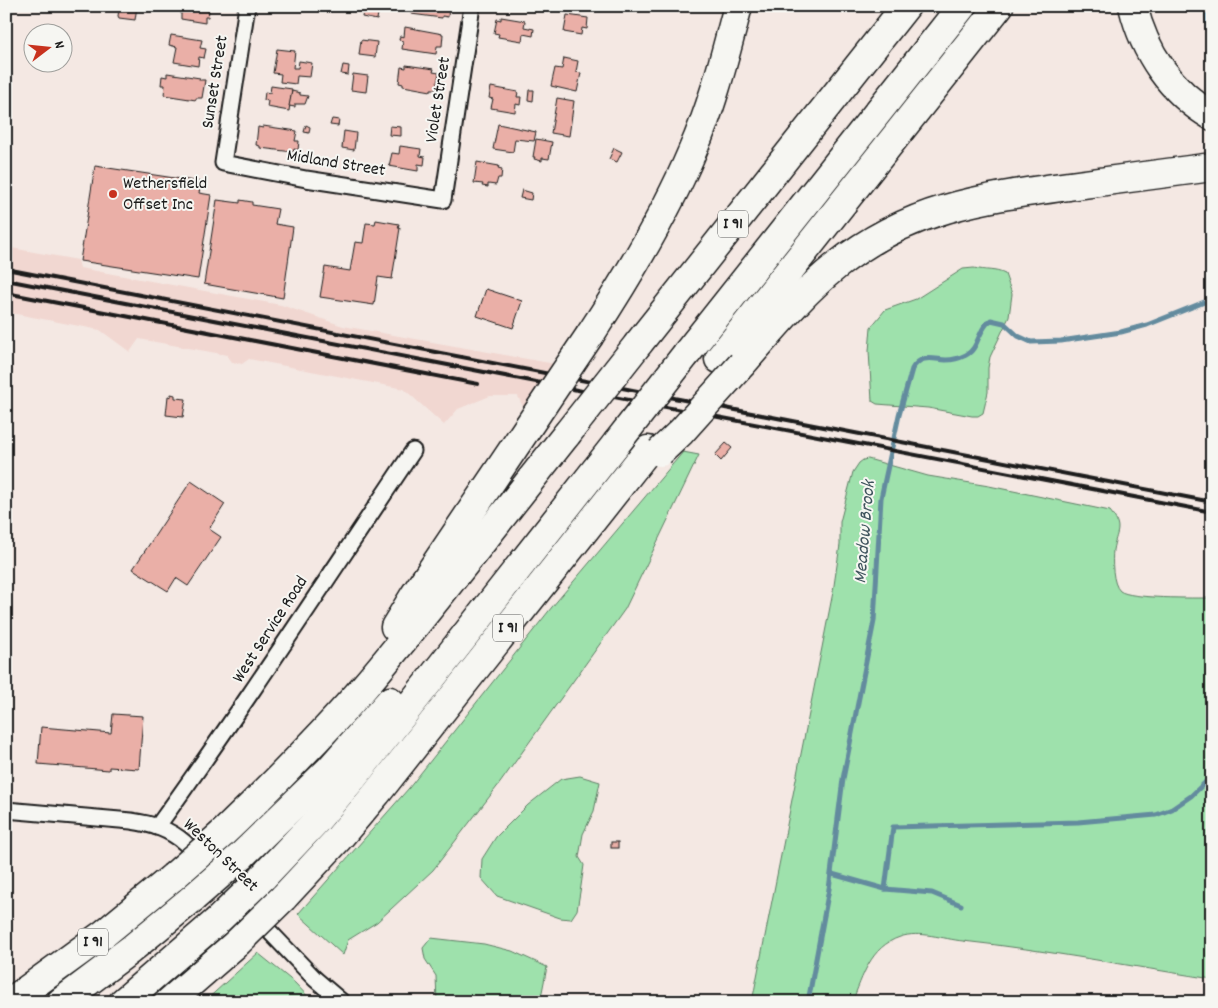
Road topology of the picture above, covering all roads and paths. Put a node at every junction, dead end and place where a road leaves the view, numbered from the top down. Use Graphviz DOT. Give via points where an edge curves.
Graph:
graph roads {
  1 [pos="247,6"];
  2 [pos="472,6"];
  3 [pos="728,6"];
  4 [pos="738,6"];
  5 [pos="906,6"];
  6 [pos="942,6"];
  7 [pos="962,6"];
  8 [pos="998,6"];
  9 [pos="1133,6"];
  10 [pos="724,61"];
  11 [pos="1212,116"];
  12 [pos="223,164"];
  13 [pos="1212,167"];
  14 [pos="443,200"];
  15 [pos="678,352"];
  16 [pos="731,362"];
  17 [pos="607,442"];
  18 [pos="413,452"];
  19 [pos="365,686"];
  20 [pos="6,810"];
  21 [pos="157,826"];
  22 [pos="10,1002"];
  23 [pos="61,1002"];
  24 [pos="123,1002"];
  25 [pos="169,1002"];
  26 [pos="342,1002"];
  1 -- 12 [label="street, Sunset Street"];
  2 -- 14 [label="street, Violet Street"];
  3 -- 10 [label="highway"];
  4 -- 10 [label="highway"];
  5 -- 19 [label="highway, I 91, bridge"];
  6 -- 15 [label="highway"];
  7 -- 15 [label="highway"];
  8 -- 16 [label="highway, I 91"];
  9 -- 11 [label="highway" via="1146,44 1162,72 1182,94"];
  10 -- 19 [label="highway, bridge" via="698,138 640,255 403,614"];
  12 -- 14 [label="street, Midland Street"];
  13 -- 16 [label="highway" via="979,200 918,218 877,238 837,265"];
  15 -- 17 [label="highway, bridge"];
  16 -- 25 [label="highway, I 91, bridge" via="620,486 338,840 237,943"];
  17 -- 23 [label="highway, bridge" via="377,718 317,782 193,898"];
  17 -- 24 [label="highway, bridge" via="348,784 317,820 216,922"];
  18 -- 21 [label="street, West Service Road" via="252,692"];
  19 -- 22 [label="highway, I 91, bridge" via="296,762 173,877 105,933"];
  20 -- 21 [label="street, Weston Street"];
  21 -- 26 [label="street, Weston Street" via="185,843 315,979"];
}
